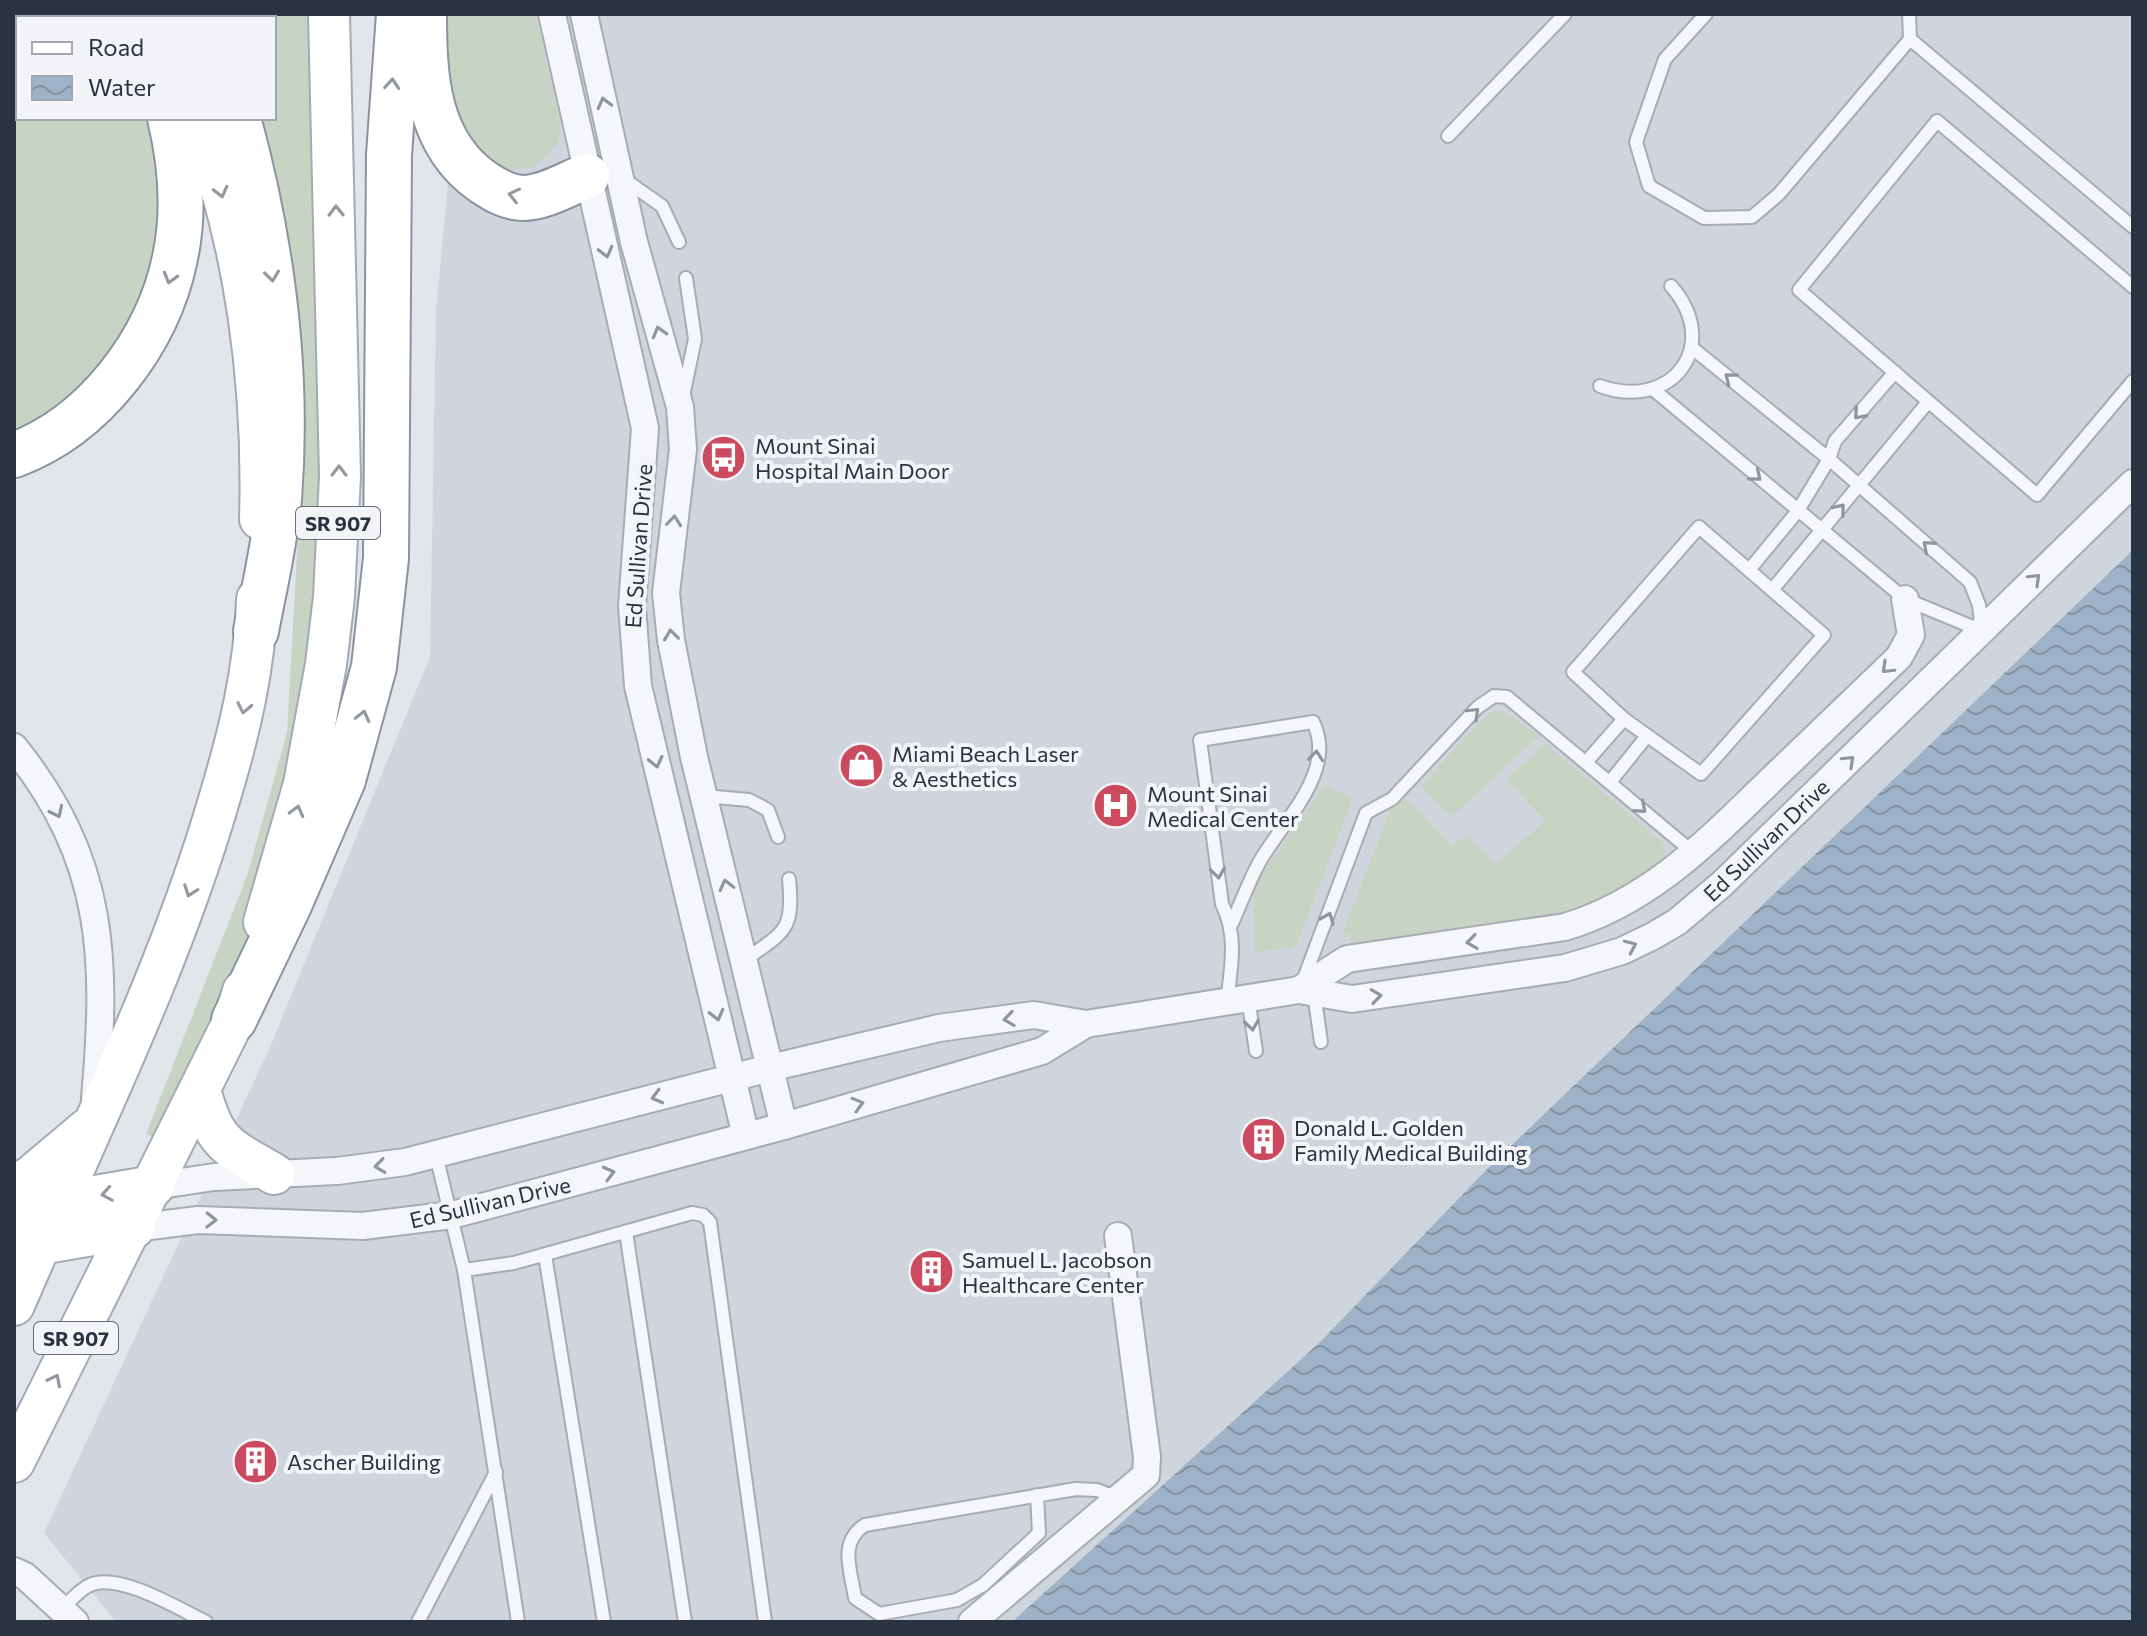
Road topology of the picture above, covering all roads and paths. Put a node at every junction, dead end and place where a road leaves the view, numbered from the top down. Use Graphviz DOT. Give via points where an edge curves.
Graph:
graph roads {
  1 [pos="329,14"];
  2 [pos="399,14"];
  3 [pos="424,14"];
  4 [pos="552,14"];
  5 [pos="584,14"];
  6 [pos="1565,14"];
  7 [pos="1706,14"];
  8 [pos="1909,14"];
  9 [pos="1910,39"];
  10 [pos="170,120"];
  11 [pos="198,120"];
  12 [pos="238,120"];
  13 [pos="1448,136"];
  14 [pos="604,177"];
  15 [pos="2133,227"];
  16 [pos="679,242"];
  17 [pos="686,278"];
  18 [pos="1671,286"];
  19 [pos="2133,287"];
  20 [pos="1691,347"];
  21 [pos="1895,372"];
  22 [pos="2133,381"];
  23 [pos="1600,386"];
  24 [pos="1654,390"];
  25 [pos="1928,402"];
  26 [pos="680,407"];
  27 [pos="14,455"];
  28 [pos="1829,459"];
  29 [pos="2133,483"];
  30 [pos="1859,487"];
  31 [pos="1797,512"];
  32 [pos="1822,532"];
  33 [pos="1749,570"];
  34 [pos="1772,590"];
  35 [pos="1905,599"];
  36 [pos="256,631"];
  37 [pos="1982,631"];
  38 [pos="1624,719"];
  39 [pos="1647,736"];
  40 [pos="14,747"];
  41 [pos="1587,761"];
  42 [pos="1610,782"];
  43 [pos="704,796"];
  44 [pos="778,837"];
  45 [pos="1695,854"];
  46 [pos="1745,862"];
  47 [pos="789,879"];
  48 [pos="1232,923"];
  49 [pos="1515,936"];
  50 [pos="745,960"];
  51 [pos="1544,971"];
  52 [pos="1306,992"];
  53 [pos="1237,1000"];
  54 [pos="234,1020"];
  55 [pos="1086,1024"];
  56 [pos="1321,1042"];
  57 [pos="1256,1051"];
  58 [pos="770,1068"];
  59 [pos="733,1077"];
  60 [pos="200,1090"];
  61 [pos="93,1124"];
  62 [pos="784,1126"];
  63 [pos="746,1136"];
  64 [pos="436,1155"];
  65 [pos="274,1174"];
  66 [pos="14,1186"];
  67 [pos="154,1186"];
  68 [pos="61,1202"];
  69 [pos="14,1210"];
  70 [pos="452,1215"];
  71 [pos="134,1228"];
  72 [pos="626,1232"];
  73 [pos="1118,1236"];
  74 [pos="28,1246"];
  75 [pos="545,1255"];
  76 [pos="464,1270"];
  77 [pos="14,1305"];
  78 [pos="14,1462"];
  79 [pos="496,1472"];
  80 [pos="1037,1495"];
  81 [pos="1121,1499"];
  82 [pos="14,1571"];
  83 [pos="68,1616"];
  84 [pos="877,1618"];
  85 [pos="206,1622"];
  86 [pos="418,1622"];
  87 [pos="518,1622"];
  88 [pos="604,1622"];
  89 [pos="685,1622"];
  90 [pos="765,1622"];
  91 [pos="972,1622"];
  54 -- 1 [label="main road, SR 907, one-way" via="304,784 334,597 340,476"];
  54 -- 2 [label="highway, one-way" via="343,780 374,667 386,558 389,170"];
  14 -- 3 [label="highway, one-way" via="526,198 512,197 472,174 442,137 434,115"];
  4 -- 14 [label="street, Ed Sullivan Drive"];
  14 -- 5 [label="street, Ed Sullivan Drive, one-way"];
  6 -- 13 [label="lane"];
  7 -- 9 [label="lane" via="1665,59 1636,142 1649,186 1704,218 1752,217 1779,194"];
  8 -- 9 [label="lane"];
  9 -- 15 [label="lane"];
  10 -- 27 [label="highway, one-way" via="182,189 180,222 176,257 153,322 133,356 88,410"];
  11 -- 36 [label="main road, SR 907, one-way" via="235,249 250,341 260,504"];
  12 -- 36 [label="highway, one-way" via="266,235 281,391 278,501"];
  14 -- 16 [label="lane" via="662,206"];
  26 -- 14 [label="street, Ed Sullivan Drive, one-way" via="634,242"];
  14 -- 59 [label="street, Ed Sullivan Drive, one-way" via="645,428 633,562 632,640 638,686"];
  17 -- 26 [label="lane" via="695,339"];
  18 -- 20 [label="lane" via="1685,301 1692,320"];
  19 -- 21 [label="lane" via="1937,121 1799,290"];
  20 -- 24 [label="lane" via="1676,376"];
  28 -- 20 [label="lane, one-way"];
  21 -- 25 [label="lane"];
  21 -- 28 [label="lane, one-way" via="1835,441"];
  22 -- 25 [label="lane" via="2037,495"];
  23 -- 24 [label="lane" via="1620,393"];
  24 -- 31 [label="lane, one-way"];
  25 -- 30 [label="lane"];
  43 -- 26 [label="street, Ed Sullivan Drive, one-way" via="666,593 683,449"];
  28 -- 30 [label="lane"];
  28 -- 31 [label="lane"];
  37 -- 29 [label="street, Ed Sullivan Drive, one-way"];
  32 -- 30 [label="lane, one-way"];
  37 -- 30 [label="lane, one-way" via="1970,582"];
  31 -- 32 [label="lane"];
  31 -- 33 [label="lane"];
  32 -- 34 [label="lane"];
  32 -- 35 [label="lane"];
  33 -- 34 [label="lane"];
  33 -- 38 [label="lane" via="1699,527 1573,672"];
  34 -- 39 [label="lane" via="1824,635 1701,774"];
  35 -- 37 [label="lane"];
  35 -- 45 [label="street, Ed Sullivan Drive, one-way" via="1911,635 1899,657"];
  36 -- 61 [label="main road, SR 907, one-way" via="240,727 197,873"];
  46 -- 37 [label="street, Ed Sullivan Drive, one-way"];
  38 -- 39 [label="lane"];
  38 -- 41 [label="lane"];
  39 -- 42 [label="lane"];
  40 -- 61 [label="street, one-way" via="55,808 93,905 103,1001"];
  41 -- 42 [label="lane"];
  52 -- 41 [label="lane, one-way" via="1366,813 1392,799 1478,707 1494,696 1507,697"];
  42 -- 45 [label="lane, one-way"];
  43 -- 44 [label="lane" via="749,800 768,810"];
  50 -- 43 [label="street, Ed Sullivan Drive, one-way"];
  45 -- 46 [label="street" via="1721,863"];
  45 -- 49 [label="street, Ed Sullivan Drive" via="1616,908 1565,927"];
  51 -- 46 [label="street, Ed Sullivan Drive, one-way" via="1594,960 1653,936"];
  47 -- 50 [label="lane" via="792,912 782,932"];
  48 -- 48 [label="lane, one-way" via="1261,861 1312,783 1319,733 1313,722 1200,740 1222,904"];
  48 -- 53 [label="lane"];
  49 -- 51 [label="street"];
  49 -- 52 [label="street, Ed Sullivan Drive, one-way" via="1347,959"];
  50 -- 58 [label="street, Ed Sullivan Drive"];
  52 -- 51 [label="street, Ed Sullivan Drive, one-way" via="1352,999"];
  52 -- 53 [label="street, Ed Sullivan Drive"];
  52 -- 56 [label="lane"];
  53 -- 55 [label="street, Ed Sullivan Drive"];
  53 -- 57 [label="lane, one-way"];
  54 -- 60 [label="main road, SR 907"];
  55 -- 58 [label="street, Ed Sullivan Drive, one-way" via="1034,1015 939,1028"];
  62 -- 55 [label="street, Ed Sullivan Drive, one-way" via="1042,1051"];
  58 -- 59 [label="street, Ed Sullivan Drive"];
  58 -- 62 [label="street, Ed Sullivan Drive"];
  59 -- 63 [label="street, Ed Sullivan Drive"];
  59 -- 64 [label="street, Ed Sullivan Drive, one-way"];
  60 -- 65 [label="main road" via="221,1140"];
  60 -- 67 [label="main road, SR 907"];
  61 -- 66 [label="main road"];
  61 -- 68 [label="main road, SR 907"];
  62 -- 63 [label="street, Ed Sullivan Drive"];
  70 -- 63 [label="street, Ed Sullivan Drive, one-way"];
  64 -- 65 [label="street, Ed Sullivan Drive, one-way" via="348,1170"];
  64 -- 70 [label="lane"];
  65 -- 67 [label="street, Ed Sullivan Drive"];
  67 -- 68 [label="main road, one-way"];
  67 -- 71 [label="main road, SR 907"];
  68 -- 69 [label="main road"];
  68 -- 74 [label="main road, SR 907"];
  71 -- 70 [label="street, Ed Sullivan Drive, one-way" via="198,1220 363,1226"];
  70 -- 76 [label="lane"];
  71 -- 74 [label="main road"];
  78 -- 71 [label="main road, SR 907, one-way"];
  72 -- 75 [label="lane"];
  72 -- 89 [label="lane"];
  72 -- 90 [label="lane" via="692,1213 710,1222"];
  73 -- 81 [label="street" via="1147,1457 1146,1475"];
  74 -- 77 [label="main road, SR 907"];
  75 -- 76 [label="lane"];
  75 -- 88 [label="lane"];
  76 -- 79 [label="lane"];
  79 -- 86 [label="lane"];
  79 -- 87 [label="lane"];
  80 -- 81 [label="lane" via="1097,1490"];
  80 -- 84 [label="lane" via="1039,1533 983,1585 957,1600"];
  80 -- 84 [label="lane" via="865,1525 853,1533 847,1545 855,1598"];
  81 -- 91 [label="street"];
  82 -- 83 [label="street"];
  83 -- 85 [label="lane" via="90,1585 114,1583"];
}
